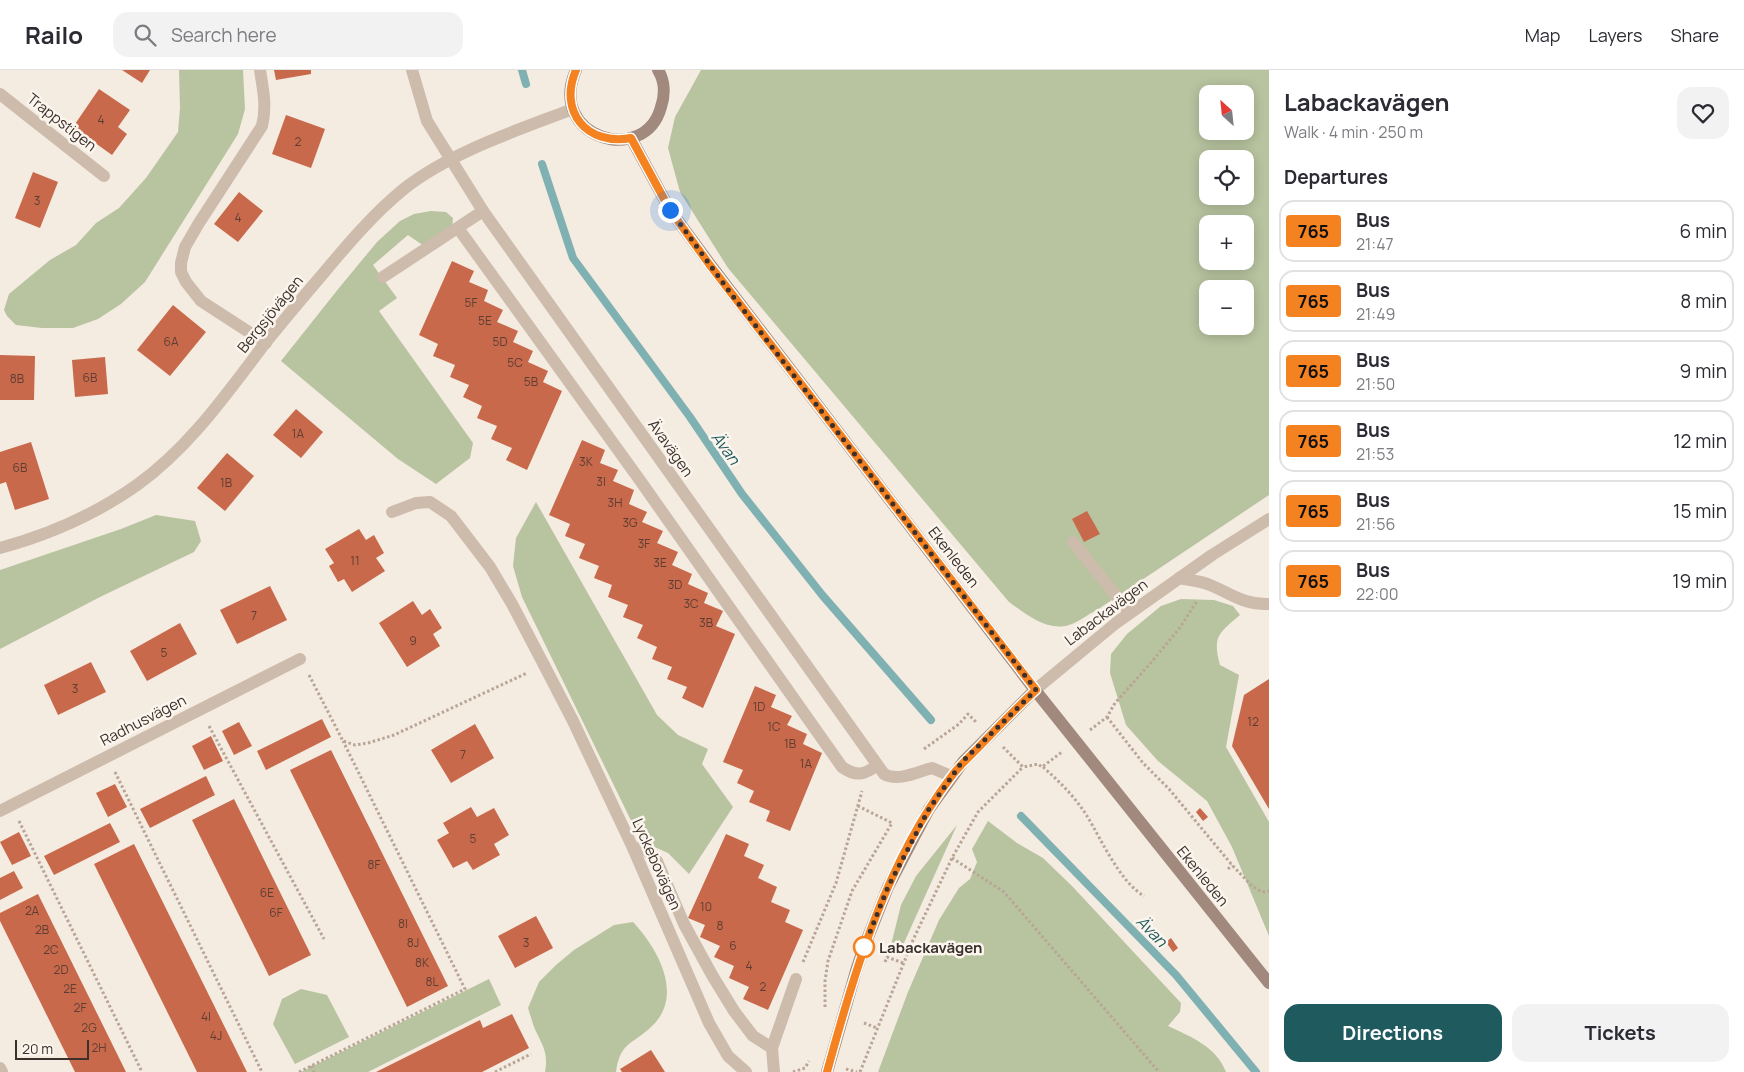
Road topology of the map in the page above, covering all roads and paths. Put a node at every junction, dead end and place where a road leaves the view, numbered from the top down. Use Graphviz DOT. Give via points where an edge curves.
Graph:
graph roads {
  1 [pos="260,70"];
  2 [pos="412,70"];
  3 [pos="576,70"];
  4 [pos="658,70"];
  5 [pos="0,94"];
  6 [pos="573,109"];
  7 [pos="631,138"];
  8 [pos="450,159"];
  9 [pos="104,176"];
  10 [pos="483,211"];
  11 [pos="458,228"];
  12 [pos="383,277"];
  13 [pos="266,343"];
  14 [pos="392,512"];
  15 [pos="1269,519"];
  16 [pos="1073,542"];
  17 [pos="0,548"];
  18 [pos="1179,578"];
  19 [pos="1209,584"];
  20 [pos="1269,604"];
  21 [pos="1130,613"];
  22 [pos="300,659"];
  23 [pos="544,665"];
  24 [pos="1036,690"];
  25 [pos="200,710"];
  26 [pos="1107,717"];
  27 [pos="990,734"];
  28 [pos="343,741"];
  29 [pos="1076,741"];
  30 [pos="923,750"];
  31 [pos="108,756"];
  32 [pos="1023,767"];
  33 [pos="1043,768"];
  34 [pos="872,769"];
  35 [pos="951,776"];
  36 [pos="858,806"];
  37 [pos="5,808"];
  38 [pos="633,848"];
  39 [pos="952,858"];
  40 [pos="1232,866"];
  41 [pos="1228,869"];
  42 [pos="1269,891"];
  43 [pos="1144,896"];
  44 [pos="849,899"];
  45 [pos="854,900"];
  46 [pos="324,939"];
  47 [pos="828,961"];
  48 [pos="885,962"];
  49 [pos="833,963"];
  50 [pos="903,963"];
  51 [pos="796,979"];
  52 [pos="1269,983"];
  53 [pos="824,1015"];
  54 [pos="864,1023"];
  55 [pos="877,1028"];
  56 [pos="772,1048"];
  57 [pos="531,1054"];
  58 [pos="810,1058"];
  59 [pos="311,1066"];
  60 [pos="0,1068"];
  61 [pos="2,1072"];
  62 [pos="142,1072"];
  63 [pos="262,1072"];
  64 [pos="299,1072"];
  65 [pos="314,1072"];
  66 [pos="495,1072"];
  67 [pos="746,1072"];
  68 [pos="774,1072"];
  69 [pos="792,1072"];
  70 [pos="827,1072"];
  71 [pos="860,1072"];
  72 [pos="1159,1072"];
  1 -- 13 [label="street" via="265,101 262,126 185,247 181,272 201,301"];
  2 -- 8 [label="street, Ävavägen" via="427,121"];
  3 -- 6 [label="street" via="570,89"];
  4 -- 7 [label="street" via="664,86 660,112 643,132"];
  5 -- 9 [label="street, Trappstigen"];
  6 -- 7 [label="street" via="586,129 596,135 607,139"];
  6 -- 8 [label="street, Bergsjövägen"];
  7 -- 24 [label="street, Ekenleden" via="670,210 709,264"];
  8 -- 10 [label="street, Ävavägen"];
  8 -- 13 [label="street, Bergsjövägen" via="406,188 354,237"];
  10 -- 11 [label="street"];
  10 -- 34 [label="street, Ävavägen"];
  11 -- 12 [label="street"];
  11 -- 34 [label="street" via="842,767 851,773"];
  13 -- 17 [label="street, Bergsjövägen" via="204,423 138,484 109,504 68,524"];
  14 -- 23 [label="street, Lyckebovägen" via="416,503 430,502 451,516 490,567"];
  15 -- 18 [label="street, Labackavägen"];
  16 -- 21 [label="street"];
  18 -- 19 [label="street"];
  18 -- 21 [label="street, Labackavägen"];
  19 -- 20 [label="street" via="1255,605"];
  19 -- 26 [label="path" via="1179,629 1115,703"];
  21 -- 24 [label="street, Labackavägen"];
  22 -- 25 [label="street, Radhusvägen"];
  22 -- 28 [label="path"];
  23 -- 28 [label="path" via="394,735 355,745"];
  23 -- 38 [label="street, Lyckebovägen"];
  24 -- 27 [label="street, Labackavägen"];
  24 -- 29 [label="street, Ekenleden"];
  25 -- 31 [label="street, Radhusvägen"];
  25 -- 46 [label="path"];
  26 -- 29 [label="path"];
  26 -- 40 [label="path"];
  27 -- 30 [label="path" via="968,714"];
  27 -- 32 [label="path"];
  27 -- 35 [label="street, Labackavägen"];
  28 -- 59 [label="path" via="465,989"];
  29 -- 32 [label="path" via="1042,767 1038,764"];
  29 -- 52 [label="street, Ekenleden"];
  31 -- 37 [label="street, Radhusvägen"];
  31 -- 63 [label="path"];
  32 -- 39 [label="path" via="978,812"];
  33 -- 43 [label="path" via="1065,786 1135,891"];
  34 -- 35 [label="street, Ävavägen" via="890,778 932,768"];
  34 -- 36 [label="path"];
  35 -- 70 [label="street, Labackavägen" via="929,809 888,887 856,970"];
  36 -- 44 [label="path" via="892,823"];
  36 -- 51 [label="path" via="836,883"];
  37 -- 62 [label="path"];
  38 -- 56 [label="street" via="646,850 657,861 684,924 712,976 753,1036"];
  38 -- 67 [label="street, Lyckebovägen" via="709,1022 728,1056"];
  39 -- 50 [label="path"];
  39 -- 72 [label="path" via="1004,892"];
  40 -- 41 [label="path"];
  40 -- 42 [label="path" via="1252,886 1262,892"];
  44 -- 45 [label="path"];
  44 -- 47 [label="path"];
  47 -- 49 [label="path"];
  47 -- 53 [label="path"];
  48 -- 50 [label="path" via="887,957"];
  50 -- 55 [label="path"];
  51 -- 56 [label="street"];
  54 -- 55 [label="path"];
  55 -- 71 [label="path"];
  56 -- 68 [label="street"];
  57 -- 66 [label="path"];
  58 -- 69 [label="path" via="805,1068"];
  59 -- 64 [label="path"];
  59 -- 65 [label="path"];
  60 -- 61 [label="street"];
}
